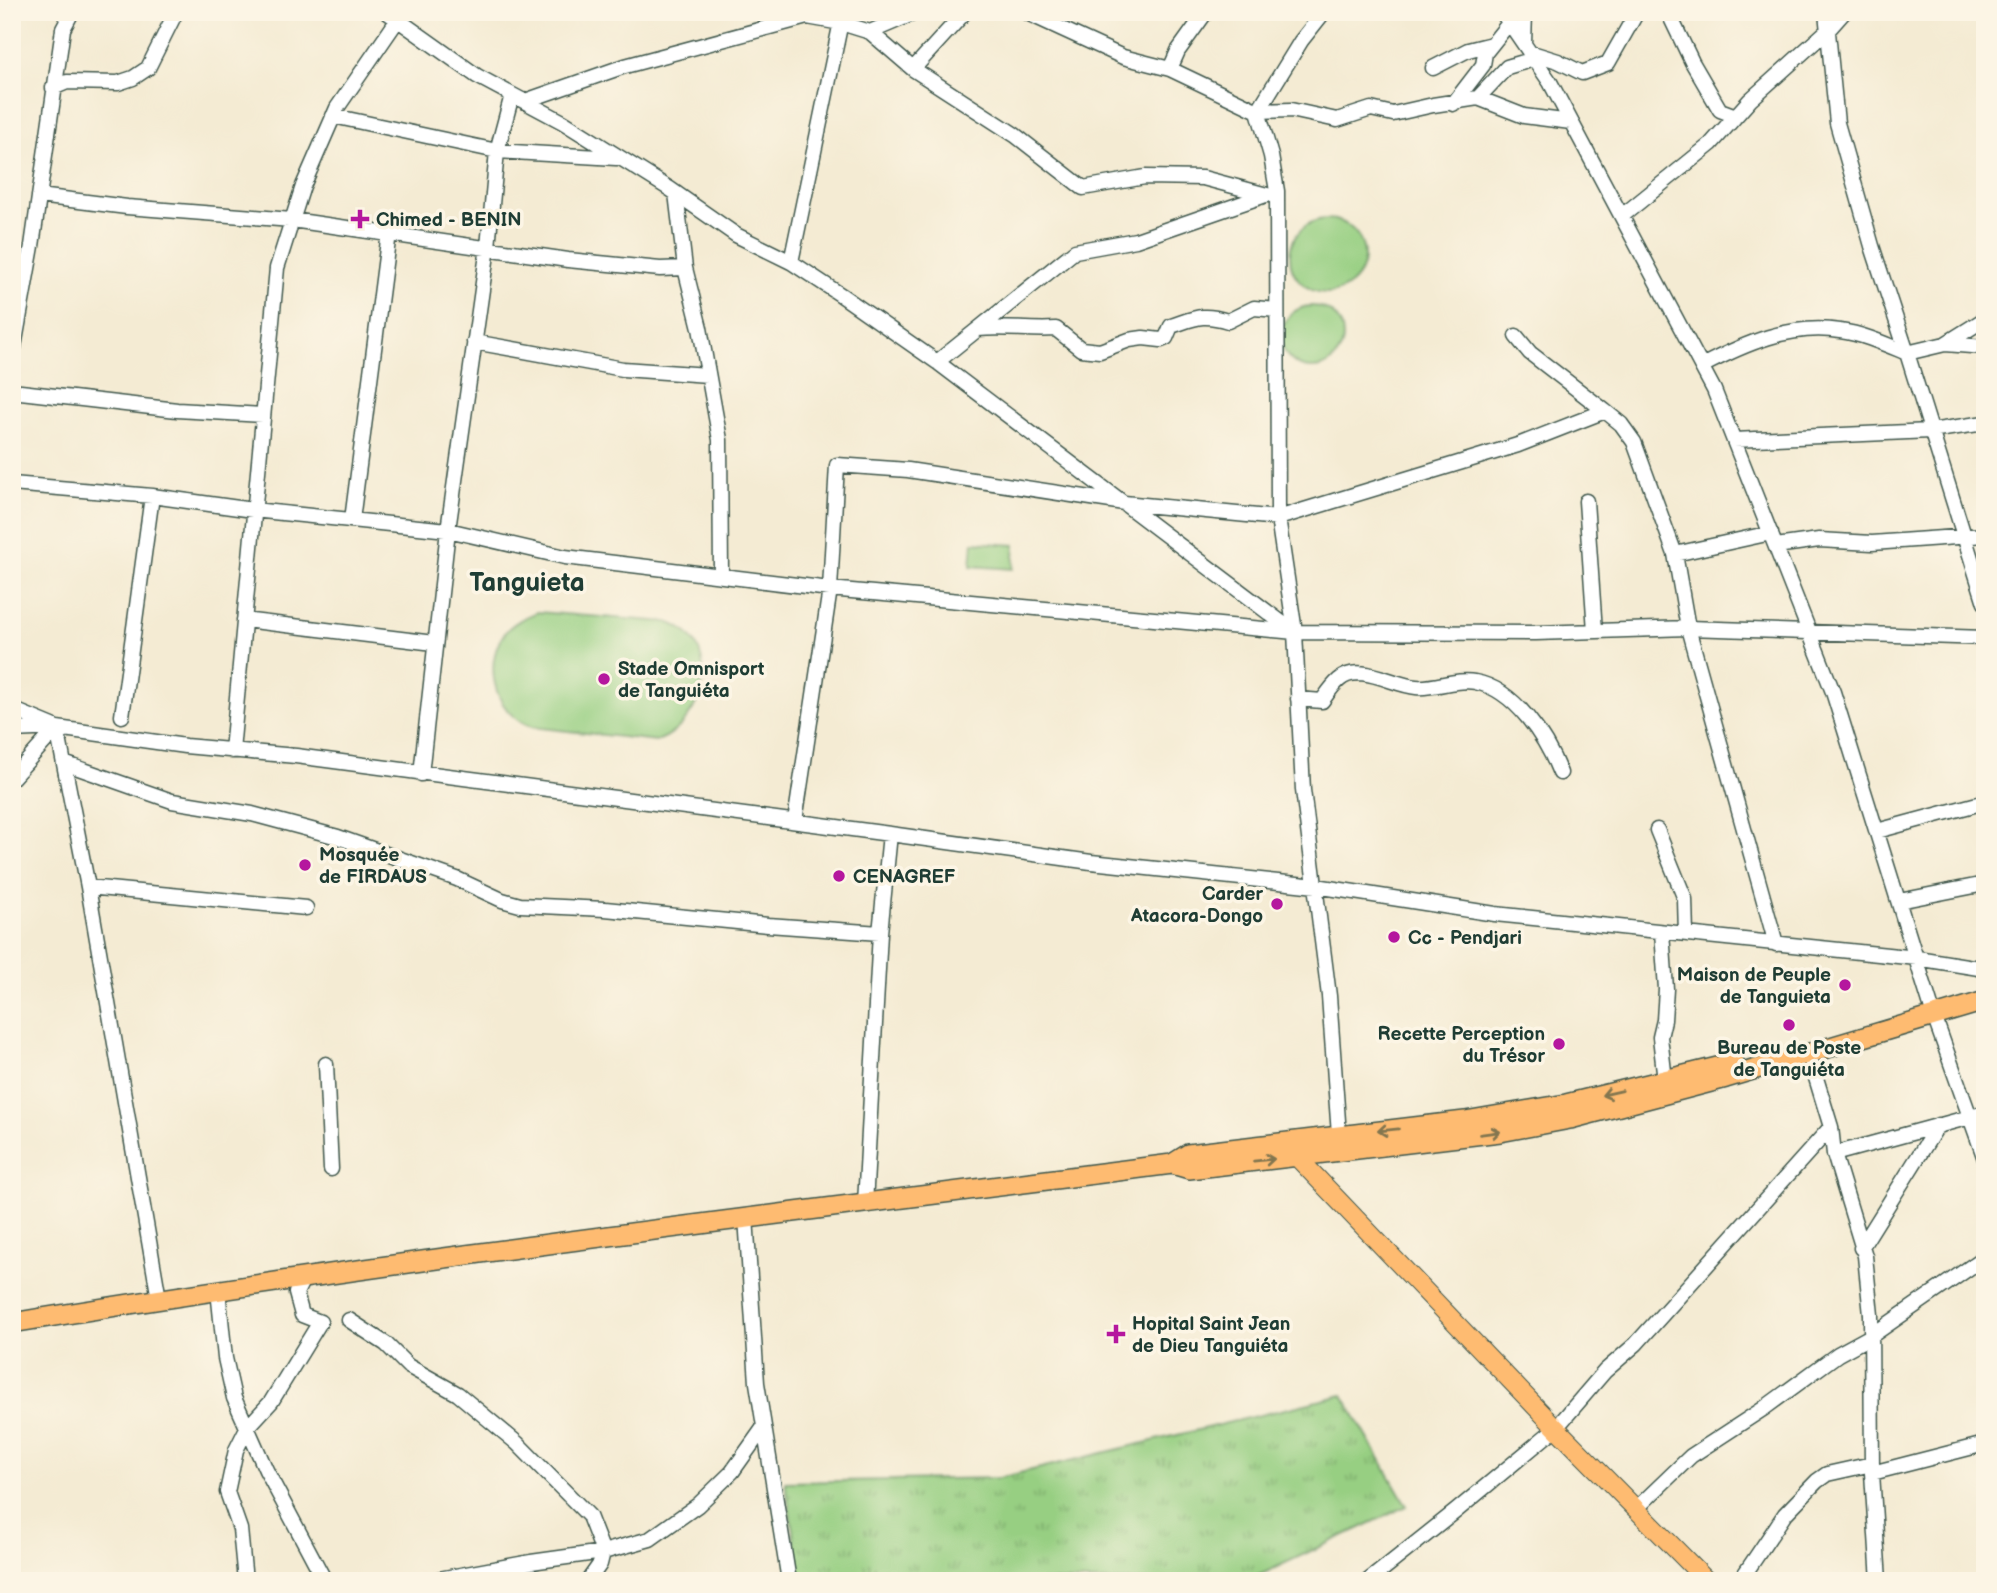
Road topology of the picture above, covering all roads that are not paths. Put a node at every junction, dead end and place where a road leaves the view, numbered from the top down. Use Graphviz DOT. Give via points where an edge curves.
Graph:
graph roads {
  1 [pos="72,12"];
  2 [pos="176,12"];
  3 [pos="917,12"];
  4 [pos="965,12"];
  5 [pos="1025,12"];
  6 [pos="1206,12"];
  7 [pos="1324,12"];
  8 [pos="1525,12"];
  9 [pos="1637,12"];
  10 [pos="1668,12"];
  11 [pos="1826,12"];
  12 [pos="1844,12"];
  13 [pos="396,15"];
  14 [pos="842,18"];
  15 [pos="1505,18"];
  16 [pos="1828,30"];
  17 [pos="870,32"];
  18 [pos="1492,44"];
  19 [pos="1529,52"];
  20 [pos="1433,68"];
  21 [pos="913,69"];
  22 [pos="1170,69"];
  23 [pos="53,88"];
  24 [pos="518,98"];
  25 [pos="1478,98"];
  26 [pos="1452,104"];
  27 [pos="1258,111"];
  28 [pos="333,116"];
  29 [pos="1736,116"];
  30 [pos="1571,122"];
  31 [pos="498,151"];
  32 [pos="621,158"];
  33 [pos="676,193"];
  34 [pos="1272,193"];
  35 [pos="39,195"];
  36 [pos="1622,216"];
  37 [pos="292,220"];
  38 [pos="389,233"];
  39 [pos="488,247"];
  40 [pos="791,262"];
  41 [pos="685,268"];
  42 [pos="1278,310"];
  43 [pos="1985,319"];
  44 [pos="978,328"];
  45 [pos="1516,336"];
  46 [pos="474,342"];
  47 [pos="1945,344"];
  48 [pos="1985,347"];
  49 [pos="1907,353"];
  50 [pos="12,358"];
  51 [pos="937,362"];
  52 [pos="1702,366"];
  53 [pos="708,375"];
  54 [pos="12,391"];
  55 [pos="1605,411"];
  56 [pos="263,415"];
  57 [pos="1985,423"];
  58 [pos="1930,431"];
  59 [pos="1734,440"];
  60 [pos="12,484"];
  61 [pos="152,496"];
  62 [pos="1586,501"];
  63 [pos="1125,503"];
  64 [pos="253,510"];
  65 [pos="1278,518"];
  66 [pos="352,520"];
  67 [pos="448,530"];
  68 [pos="1985,535"];
  69 [pos="1965,537"];
  70 [pos="1773,540"];
  71 [pos="1675,554"];
  72 [pos="721,575"];
  73 [pos="830,589"];
  74 [pos="1985,603"];
  75 [pos="244,620"];
  76 [pos="1688,628"];
  77 [pos="1595,631"];
  78 [pos="1807,631"];
  79 [pos="1295,632"];
  80 [pos="1985,638"];
  81 [pos="434,643"];
  82 [pos="1298,699"];
  83 [pos="12,709"];
  84 [pos="122,716"];
  85 [pos="57,727"];
  86 [pos="12,730"];
  87 [pos="232,751"];
  88 [pos="64,763"];
  89 [pos="1560,773"];
  90 [pos="421,774"];
  91 [pos="12,778"];
  92 [pos="1985,802"];
  93 [pos="795,821"];
  94 [pos="1657,830"];
  95 [pos="1877,831"];
  96 [pos="890,834"];
  97 [pos="1985,884"];
  98 [pos="1316,886"];
  99 [pos="88,887"];
  100 [pos="1899,901"];
  101 [pos="306,908"];
  102 [pos="1662,932"];
  103 [pos="880,933"];
  104 [pos="1686,934"];
  105 [pos="1776,944"];
  106 [pos="1917,958"];
  107 [pos="1985,969"];
  108 [pos="1985,989"];
  109 [pos="1985,1001"];
  110 [pos="1933,1010"];
  111 [pos="1809,1055"];
  112 [pos="327,1065"];
  113 [pos="1665,1080"];
  114 [pos="1568,1112"];
  115 [pos="1985,1112"];
  116 [pos="1970,1116"];
  117 [pos="1938,1125"];
  118 [pos="1831,1127"];
  119 [pos="1339,1135"];
  120 [pos="1296,1148"];
  121 [pos="1834,1154"];
  122 [pos="1985,1159"];
  123 [pos="331,1169"];
  124 [pos="865,1203"];
  125 [pos="746,1217"];
  126 [pos="1861,1248"];
  127 [pos="1985,1257"];
  128 [pos="304,1277"];
  129 [pos="218,1290"];
  130 [pos="159,1299"];
  131 [pos="349,1320"];
  132 [pos="12,1323"];
  133 [pos="1871,1336"];
  134 [pos="764,1427"];
  135 [pos="247,1428"];
  136 [pos="1556,1428"];
  137 [pos="1985,1444"];
  138 [pos="1872,1469"];
  139 [pos="1637,1508"];
  140 [pos="603,1552"];
  141 [pos="245,1581"];
  142 [pos="325,1581"];
  143 [pos="428,1581"];
  144 [pos="588,1581"];
  145 [pos="789,1581"];
  146 [pos="1368,1581"];
  147 [pos="1707,1581"];
  148 [pos="1740,1581"];
  149 [pos="1879,1581"];
  1 -- 23 [label="street" via="62,29"];
  2 -- 23 [label="street" via="148,68 133,78 118,83 67,82"];
  3 -- 17 [label="street"];
  4 -- 21 [label="street"];
  5 -- 22 [label="street" via="1123,57"];
  6 -- 22 [label="street"];
  7 -- 27 [label="street"];
  8 -- 19 [label="street"];
  9 -- 19 [label="street" via="1608,63 1582,73"];
  10 -- 29 [label="street" via="1720,110"];
  11 -- 16 [label="street"];
  12 -- 16 [label="street"];
  13 -- 24 [label="street" via="477,76"];
  13 -- 28 [label="street"];
  14 -- 17 [label="street"];
  14 -- 24 [label="street" via="807,17"];
  14 -- 40 [label="street"];
  15 -- 18 [label="street"];
  15 -- 19 [label="street"];
  16 -- 29 [label="street"];
  16 -- 49 [label="street" via="1837,123"];
  17 -- 21 [label="street"];
  18 -- 20 [label="street"];
  18 -- 26 [label="street"];
  19 -- 25 [label="street" via="1507,67"];
  19 -- 30 [label="street"];
  21 -- 34 [label="street" via="1015,135 1083,188 1145,177 1203,178"];
  22 -- 27 [label="street"];
  23 -- 35 [label="street"];
  24 -- 31 [label="street"];
  24 -- 32 [label="street"];
  25 -- 26 [label="street"];
  25 -- 30 [label="street" via="1524,116"];
  26 -- 27 [label="street" via="1393,114 1371,109 1337,120 1291,110"];
  27 -- 34 [label="street" via="1271,156"];
  28 -- 31 [label="street"];
  28 -- 37 [label="street"];
  29 -- 36 [label="street" via="1711,144"];
  30 -- 36 [label="street"];
  31 -- 32 [label="street"];
  31 -- 39 [label="street"];
  32 -- 33 [label="street"];
  33 -- 40 [label="street" via="736,235"];
  33 -- 41 [label="street"];
  34 -- 42 [label="street"];
  34 -- 44 [label="street" via="1136,240 1075,251"];
  35 -- 37 [label="street"];
  35 -- 50 [label="street"];
  36 -- 52 [label="street"];
  37 -- 38 [label="street"];
  37 -- 56 [label="street" via="278,268"];
  38 -- 39 [label="street"];
  38 -- 66 [label="street"];
  39 -- 41 [label="street" via="568,260"];
  39 -- 46 [label="street"];
  40 -- 51 [label="street"];
  41 -- 53 [label="street"];
  42 -- 44 [label="street" via="1254,308 1228,321 1203,316 1171,326 1161,340 1129,340 1100,351 1081,349 1056,328"];
  42 -- 65 [label="street"];
  43 -- 47 [label="street"];
  44 -- 51 [label="street"];
  45 -- 55 [label="street" via="1530,353"];
  46 -- 53 [label="street" via="623,369"];
  46 -- 67 [label="street"];
  47 -- 48 [label="street"];
  47 -- 49 [label="street"];
  49 -- 52 [label="street" via="1838,330 1796,330 1741,345"];
  49 -- 58 [label="street"];
  51 -- 63 [label="street"];
  52 -- 59 [label="street"];
  53 -- 72 [label="street" via="720,440"];
  54 -- 56 [label="street"];
  55 -- 65 [label="street" via="1518,445"];
  55 -- 71 [label="street" via="1622,424 1634,442"];
  56 -- 64 [label="street"];
  57 -- 58 [label="street"];
  58 -- 59 [label="street"];
  58 -- 69 [label="street"];
  59 -- 70 [label="street"];
  60 -- 61 [label="street"];
  61 -- 64 [label="street"];
  61 -- 84 [label="street"];
  62 -- 77 [label="street"];
  63 -- 65 [label="street"];
  63 -- 73 [label="street" via="908,470 837,464"];
  63 -- 79 [label="street"];
  64 -- 66 [label="street"];
  64 -- 75 [label="street"];
  65 -- 79 [label="street"];
  66 -- 67 [label="street"];
  67 -- 72 [label="street" via="565,557"];
  67 -- 81 [label="street"];
  68 -- 69 [label="street"];
  69 -- 70 [label="street" via="1872,543"];
  69 -- 74 [label="street"];
  70 -- 71 [label="street"];
  70 -- 78 [label="street"];
  71 -- 76 [label="street"];
  72 -- 73 [label="street"];
  73 -- 79 [label="street"];
  73 -- 93 [label="street"];
  75 -- 81 [label="street"];
  75 -- 87 [label="street"];
  76 -- 77 [label="street"];
  76 -- 78 [label="street"];
  76 -- 105 [label="street"];
  77 -- 79 [label="street"];
  78 -- 80 [label="street"];
  78 -- 95 [label="street" via="1833,692"];
  79 -- 82 [label="street"];
  81 -- 90 [label="street"];
  82 -- 89 [label="street" via="1322,701 1340,678 1358,672 1419,688 1474,681 1509,697 1524,712"];
  82 -- 98 [label="street" via="1303,790"];
  83 -- 85 [label="street"];
  85 -- 86 [label="street"];
  85 -- 87 [label="street"];
  85 -- 88 [label="street"];
  85 -- 91 [label="street"];
  87 -- 90 [label="street"];
  88 -- 99 [label="street"];
  88 -- 103 [label="street" via="172,801 252,814 338,837 520,905"];
  90 -- 93 [label="street"];
  92 -- 95 [label="street"];
  93 -- 96 [label="street"];
  94 -- 104 [label="street" via="1685,899"];
  95 -- 100 [label="street"];
  96 -- 98 [label="street"];
  96 -- 103 [label="street"];
  97 -- 100 [label="street"];
  98 -- 102 [label="street" via="1495,914"];
  98 -- 119 [label="street"];
  99 -- 101 [label="street"];
  99 -- 130 [label="street"];
  100 -- 106 [label="street"];
  102 -- 104 [label="street"];
  102 -- 113 [label="street" via="1666,989 1660,1037"];
  103 -- 124 [label="street"];
  104 -- 105 [label="street"];
  105 -- 106 [label="street"];
  106 -- 107 [label="street"];
  106 -- 110 [label="street"];
  108 -- 110 [label="highway"];
  109 -- 110 [label="highway"];
  110 -- 111 [label="highway"];
  110 -- 113 [label="highway"];
  110 -- 116 [label="street"];
  111 -- 114 [label="highway"];
  111 -- 118 [label="street"];
  112 -- 123 [label="street"];
  113 -- 114 [label="highway, one-way"];
  114 -- 119 [label="highway, one-way"];
  120 -- 114 [label="highway, one-way" via="1500,1132"];
  115 -- 116 [label="street"];
  116 -- 117 [label="street"];
  116 -- 122 [label="street"];
  117 -- 121 [label="street"];
  117 -- 126 [label="street"];
  118 -- 121 [label="street"];
  118 -- 136 [label="street"];
  119 -- 120 [label="highway"];
  120 -- 124 [label="highway" via="1188,1154 1172,1164"];
  120 -- 136 [label="main road"];
  121 -- 126 [label="street"];
  124 -- 125 [label="highway"];
  125 -- 128 [label="highway"];
  125 -- 134 [label="street"];
  126 -- 133 [label="street"];
  127 -- 133 [label="street"];
  128 -- 129 [label="highway"];
  128 -- 135 [label="street" via="296,1293 302,1315 320,1322 271,1402"];
  129 -- 130 [label="highway"];
  129 -- 135 [label="street" via="225,1358"];
  130 -- 132 [label="highway"];
  131 -- 140 [label="street" via="386,1344 408,1366 458,1394 517,1443 589,1516"];
  133 -- 138 [label="street"];
  133 -- 139 [label="street" via="1699,1450"];
  134 -- 140 [label="street" via="732,1472 698,1505 650,1539"];
  134 -- 145 [label="street"];
  135 -- 141 [label="street" via="236,1450 228,1492 240,1529"];
  135 -- 142 [label="street"];
  136 -- 139 [label="main road"];
  136 -- 146 [label="street"];
  137 -- 138 [label="street"];
  138 -- 148 [label="street" via="1827,1474 1816,1481 1785,1514"];
  138 -- 149 [label="street"];
  139 -- 147 [label="main road"];
  140 -- 143 [label="street"];
  140 -- 144 [label="street"];
}
